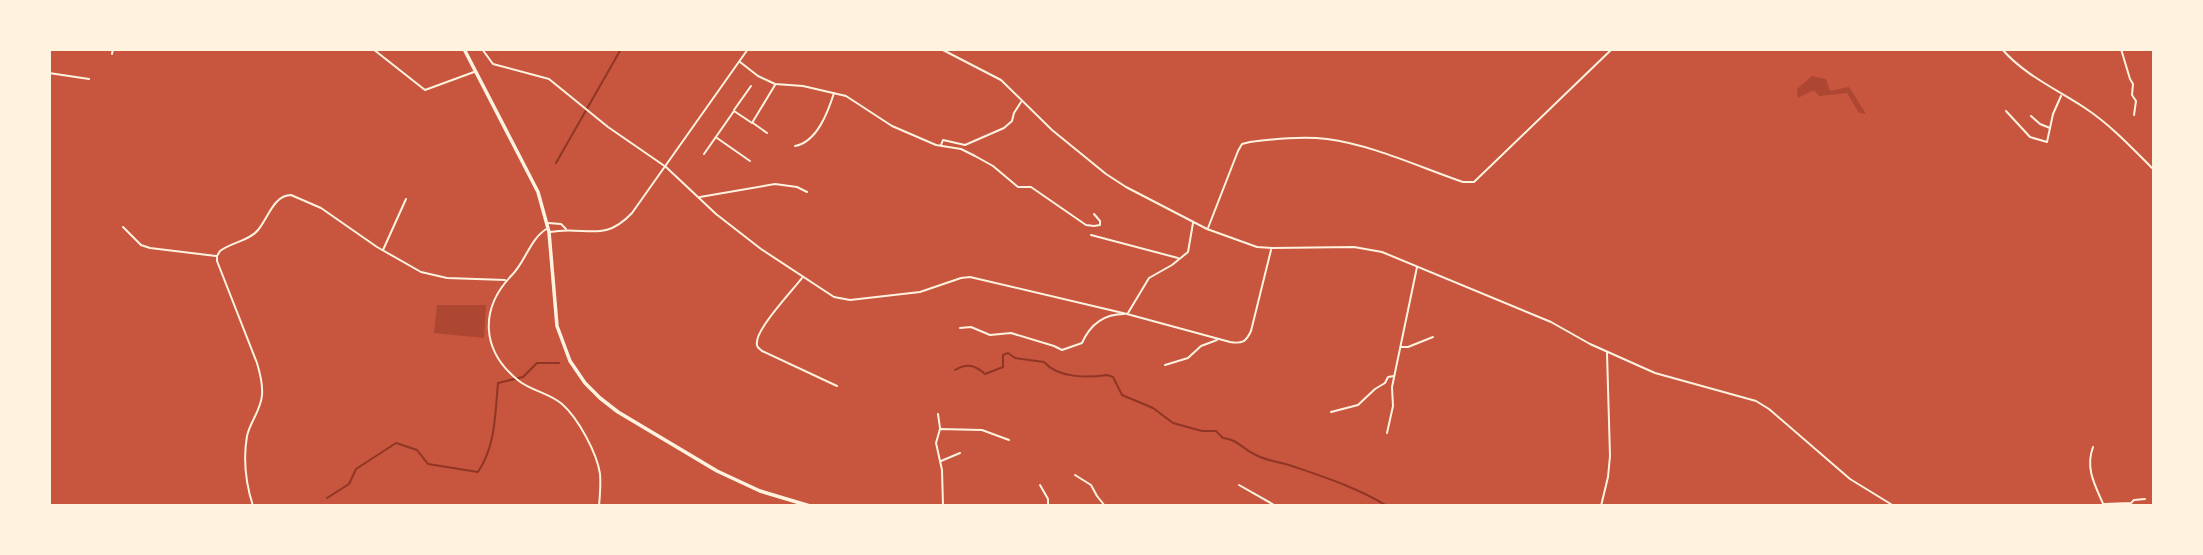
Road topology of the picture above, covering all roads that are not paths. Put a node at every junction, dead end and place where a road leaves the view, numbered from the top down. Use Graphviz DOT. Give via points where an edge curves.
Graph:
graph roads {
  1 [pos="113,49"];
  2 [pos="373,49"];
  3 [pos="464,49"];
  4 [pos="482,49"];
  5 [pos="748,49"];
  6 [pos="941,49"];
  7 [pos="1612,49"];
  8 [pos="2001,49"];
  9 [pos="2121,49"];
  10 [pos="112,54"];
  11 [pos="740,62"];
  12 [pos="476,71"];
  13 [pos="49,73"];
  14 [pos="89,79"];
  15 [pos="775,84"];
  16 [pos="751,86"];
  17 [pos="834,92"];
  18 [pos="2061,95"];
  19 [pos="1022,101"];
  20 [pos="734,111"];
  21 [pos="2006,111"];
  22 [pos="2134,115"];
  23 [pos="2031,116"];
  24 [pos="752,123"];
  25 [pos="2050,128"];
  26 [pos="767,133"];
  27 [pos="716,137"];
  28 [pos="941,145"];
  29 [pos="795,146"];
  30 [pos="704,154"];
  31 [pos="750,161"];
  32 [pos="666,167"];
  33 [pos="2154,170"];
  34 [pos="807,192"];
  35 [pos="699,198"];
  36 [pos="406,200"];
  37 [pos="1094,214"];
  38 [pos="1194,222"];
  39 [pos="123,227"];
  40 [pos="549,228"];
  41 [pos="1207,229"];
  42 [pos="567,230"];
  43 [pos="1091,234"];
  44 [pos="1272,248"];
  45 [pos="382,251"];
  46 [pos="217,256"];
  47 [pos="1180,258"];
  48 [pos="1418,266"];
  49 [pos="802,277"];
  50 [pos="505,280"];
  51 [pos="1127,314"];
  52 [pos="960,328"];
  53 [pos="1433,337"];
  54 [pos="1219,338"];
  55 [pos="1401,347"];
  56 [pos="1607,352"];
  57 [pos="1165,365"];
  58 [pos="1395,376"];
  59 [pos="837,386"];
  60 [pos="1331,412"];
  61 [pos="938,414"];
  62 [pos="940,429"];
  63 [pos="1387,433"];
  64 [pos="1009,440"];
  65 [pos="2093,447"];
  66 [pos="960,453"];
  67 [pos="940,461"];
  68 [pos="1075,475"];
  69 [pos="1040,485"];
  70 [pos="1239,485"];
  71 [pos="2145,499"];
  72 [pos="2103,505"];
  73 [pos="253,506"];
  74 [pos="599,506"];
  75 [pos="810,506"];
  76 [pos="943,506"];
  77 [pos="1048,506"];
  78 [pos="1105,506"];
  79 [pos="1276,506"];
  80 [pos="1601,506"];
  81 [pos="1894,506"];
  1 -- 10 [label="street"];
  2 -- 12 [label="street" via="425,90"];
  3 -- 12 [label="highway"];
  4 -- 32 [label="street" via="493,64 549,79"];
  5 -- 11 [label="street"];
  6 -- 19 [label="street" via="994,75"];
  7 -- 41 [label="street" via="1474,182 1339,141 1250,142 1238,151"];
  8 -- 18 [label="street"];
  9 -- 22 [label="street" via="2133,84"];
  11 -- 15 [label="street"];
  11 -- 32 [label="street"];
  12 -- 40 [label="highway" via="530,174"];
  13 -- 14 [label="street"];
  15 -- 17 [label="street"];
  15 -- 24 [label="street"];
  16 -- 20 [label="street"];
  17 -- 28 [label="street" via="892,126"];
  17 -- 29 [label="street" via="824,120 807,141"];
  18 -- 25 [label="street"];
  18 -- 33 [label="street" via="2123,137"];
  19 -- 28 [label="street" via="1003,128 965,145 943,140"];
  19 -- 38 [label="street" via="1105,174"];
  20 -- 24 [label="street"];
  20 -- 27 [label="street"];
  21 -- 25 [label="street" via="2035,140 2047,142"];
  23 -- 25 [label="street"];
  24 -- 26 [label="street"];
  27 -- 30 [label="street"];
  27 -- 31 [label="street"];
  28 -- 37 [label="street" via="975,156 1018,187 1038,191 1086,225 1100,225"];
  32 -- 35 [label="street"];
  32 -- 42 [label="street" via="621,225 598,232"];
  34 -- 35 [label="street" via="787,184 768,184"];
  35 -- 49 [label="street"];
  36 -- 45 [label="street"];
  38 -- 41 [label="street"];
  38 -- 47 [label="street" via="1188,252"];
  39 -- 46 [label="street" via="150,248"];
  40 -- 42 [label="street"];
  40 -- 42 [label="street" via="561,224"];
  40 -- 50 [label="street"];
  40 -- 75 [label="highway" via="557,326 570,361 592,390 618,412 717,471 760,491"];
  41 -- 44 [label="street"];
  43 -- 47 [label="street"];
  44 -- 48 [label="street" via="1371,249"];
  44 -- 54 [label="street" via="1246,340 1237,343"];
  45 -- 46 [label="street" via="321,208 288,194 276,203 257,232 223,248"];
  45 -- 50 [label="street" via="435,276"];
  46 -- 73 [label="street" via="261,380 260,404 245,450"];
  47 -- 51 [label="street" via="1149,278"];
  48 -- 55 [label="street"];
  48 -- 56 [label="street" via="1551,322"];
  49 -- 51 [label="street" via="834,297 850,300 926,291 970,277"];
  49 -- 59 [label="street" via="773,314 757,345"];
  50 -- 74 [label="street" via="489,313 493,347 519,380 563,405 577,423 598,466"];
  51 -- 52 [label="street" via="1099,320 1088,328 1082,343 1062,350 1011,333 990,335"];
  51 -- 54 [label="street"];
  53 -- 55 [label="street"];
  54 -- 57 [label="street" via="1188,358"];
  55 -- 58 [label="street"];
  56 -- 80 [label="street" via="1609,465"];
  56 -- 81 [label="street" via="1655,373 1756,401 1850,479"];
  58 -- 60 [label="street" via="1388,377 1358,405"];
  58 -- 63 [label="street"];
  61 -- 62 [label="street"];
  62 -- 64 [label="street" via="982,430"];
  62 -- 67 [label="street" via="936,443"];
  65 -- 72 [label="street" via="2089,460 2092,483"];
  66 -- 67 [label="street"];
  67 -- 76 [label="street"];
  68 -- 78 [label="street" via="1091,485"];
  69 -- 77 [label="street"];
  70 -- 79 [label="street"];
  71 -- 72 [label="street"];
}
